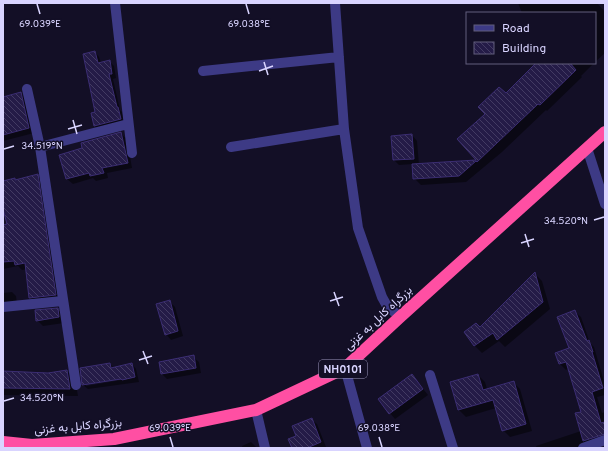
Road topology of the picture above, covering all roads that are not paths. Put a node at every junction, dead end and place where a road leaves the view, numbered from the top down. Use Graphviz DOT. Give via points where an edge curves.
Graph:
graph roads {
  1 [pos="115,3"];
  2 [pos="335,3"];
  3 [pos="339,57"];
  4 [pos="203,72"];
  5 [pos="27,89"];
  6 [pos="128,124"];
  7 [pos="344,129"];
  8 [pos="605,132"];
  9 [pos="40,147"];
  10 [pos="231,147"];
  11 [pos="587,148"];
  12 [pos="132,153"];
  13 [pos="605,204"];
  14 [pos="62,301"];
  15 [pos="3,307"];
  16 [pos="400,317"];
  17 [pos="345,368"];
  18 [pos="430,375"];
  19 [pos="76,385"];
  20 [pos="256,410"];
  21 [pos="605,440"];
  22 [pos="3,442"];
  23 [pos="114,443"];
  24 [pos="265,448"];
  25 [pos="367,448"];
  26 [pos="453,448"];
  27 [pos="583,448"];
  1 -- 6 [label="street"];
  2 -- 3 [label="street"];
  3 -- 4 [label="street"];
  3 -- 7 [label="street"];
  5 -- 9 [label="street"];
  6 -- 9 [label="street"];
  6 -- 12 [label="street"];
  7 -- 10 [label="street"];
  7 -- 16 [label="street" via="358,228 382,297 387,306"];
  8 -- 11 [label="highway, بزرگراه کابل به غزنی / NH0101"];
  9 -- 14 [label="street"];
  11 -- 13 [label="street"];
  11 -- 16 [label="highway, بزرگراه کابل به غزنی / NH0101"];
  14 -- 15 [label="street"];
  14 -- 19 [label="street"];
  16 -- 17 [label="highway, بزرگراه کابل به غزنی / NH0101"];
  17 -- 20 [label="highway, بزرگراه کابل به غزنی / NH0101"];
  17 -- 25 [label="street"];
  18 -- 26 [label="street"];
  20 -- 23 [label="highway, بزرگراه کابل به غزنی / NH0101"];
  20 -- 24 [label="street"];
  21 -- 27 [label="street"];
  22 -- 23 [label="highway, بزرگراه کابل به غزنی / NH0101" via="32,445"];
}
